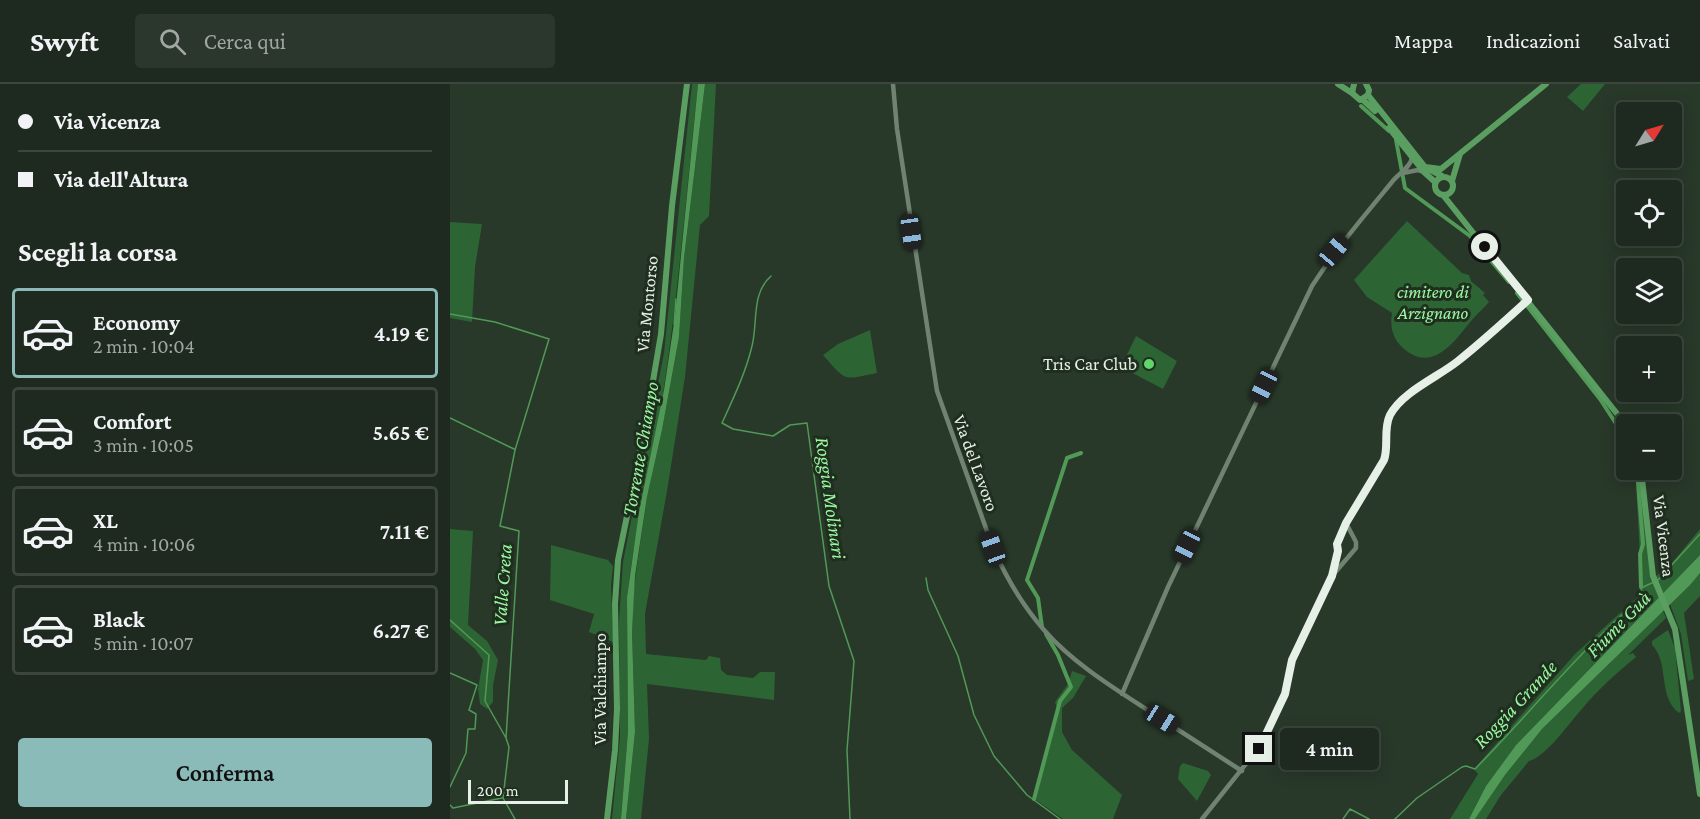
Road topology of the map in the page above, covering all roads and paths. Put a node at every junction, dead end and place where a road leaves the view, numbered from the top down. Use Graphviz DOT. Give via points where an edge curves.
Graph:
graph roads {
  1 [pos="687,84"];
  2 [pos="893,84"];
  3 [pos="1366,84"];
  4 [pos="1546,84"];
  5 [pos="1341,85"];
  6 [pos="1353,86"];
  7 [pos="1368,95"];
  8 [pos="1362,99"];
  9 [pos="1461,154"];
  10 [pos="1412,158"];
  11 [pos="1425,170"];
  12 [pos="1398,175"];
  13 [pos="1444,176"];
  14 [pos="1452,181"];
  15 [pos="1435,182"];
  16 [pos="1451,192"];
  17 [pos="1443,195"];
  18 [pos="1456,210"];
  19 [pos="1528,300"];
  20 [pos="1617,414"];
  21 [pos="1642,480"];
  22 [pos="1346,523"];
  23 [pos="1352,537"];
  24 [pos="1340,538"];
  25 [pos="1338,551"];
  26 [pos="1349,555"];
  27 [pos="618,560"];
  28 [pos="1332,576"];
  29 [pos="1122,694"];
  30 [pos="1242,771"];
  31 [pos="1700,794"];
  32 [pos="607,819"];
  33 [pos="1202,819"];
  1 -- 27 [label="main road, Via Montorso" via="661,334"];
  2 -- 29 [label="street, Via del Lavoro" via="936,392 993,548 1015,591 1043,629 1072,657"];
  3 -- 7 [label="main road"];
  4 -- 9 [label="main road"];
  5 -- 6 [label="main road"];
  6 -- 8 [label="main road" via="1355,98"];
  7 -- 8 [label="main road"];
  7 -- 11 [label="main road"];
  8 -- 10 [label="main road"];
  9 -- 11 [label="main road" via="1441,169"];
  9 -- 13 [label="main road"];
  9 -- 14 [label="main road"];
  10 -- 11 [label="main road"];
  10 -- 12 [label="street"];
  11 -- 12 [label="street"];
  11 -- 13 [label="main road"];
  11 -- 15 [label="main road"];
  12 -- 29 [label="street" via="1334,251 1312,286 1168,587"];
  13 -- 14 [label="main road"];
  13 -- 15 [label="main road"];
  14 -- 16 [label="main road"];
  15 -- 17 [label="main road" via="1436,190"];
  16 -- 17 [label="main road"];
  16 -- 18 [label="main road"];
  17 -- 18 [label="main road"];
  18 -- 19 [label="main road"];
  19 -- 20 [label="main road"];
  19 -- 22 [label="street" via="1460,360 1397,405 1387,421 1384,460"];
  21 -- 31 [label="main road, Via Vicenza" via="1653,576 1678,645"];
  22 -- 23 [label="street"];
  22 -- 24 [label="street"];
  23 -- 24 [label="street"];
  23 -- 26 [label="street" via="1357,546"];
  24 -- 25 [label="street"];
  25 -- 26 [label="street"];
  25 -- 28 [label="street"];
  26 -- 28 [label="street"];
  27 -- 32 [label="main road, Via Valchiampo" via="616,729"];
  28 -- 30 [label="street" via="1292,660 1278,710 1261,745"];
  29 -- 30 [label="street, Via del Lavoro"];
  30 -- 33 [label="street"];
}
